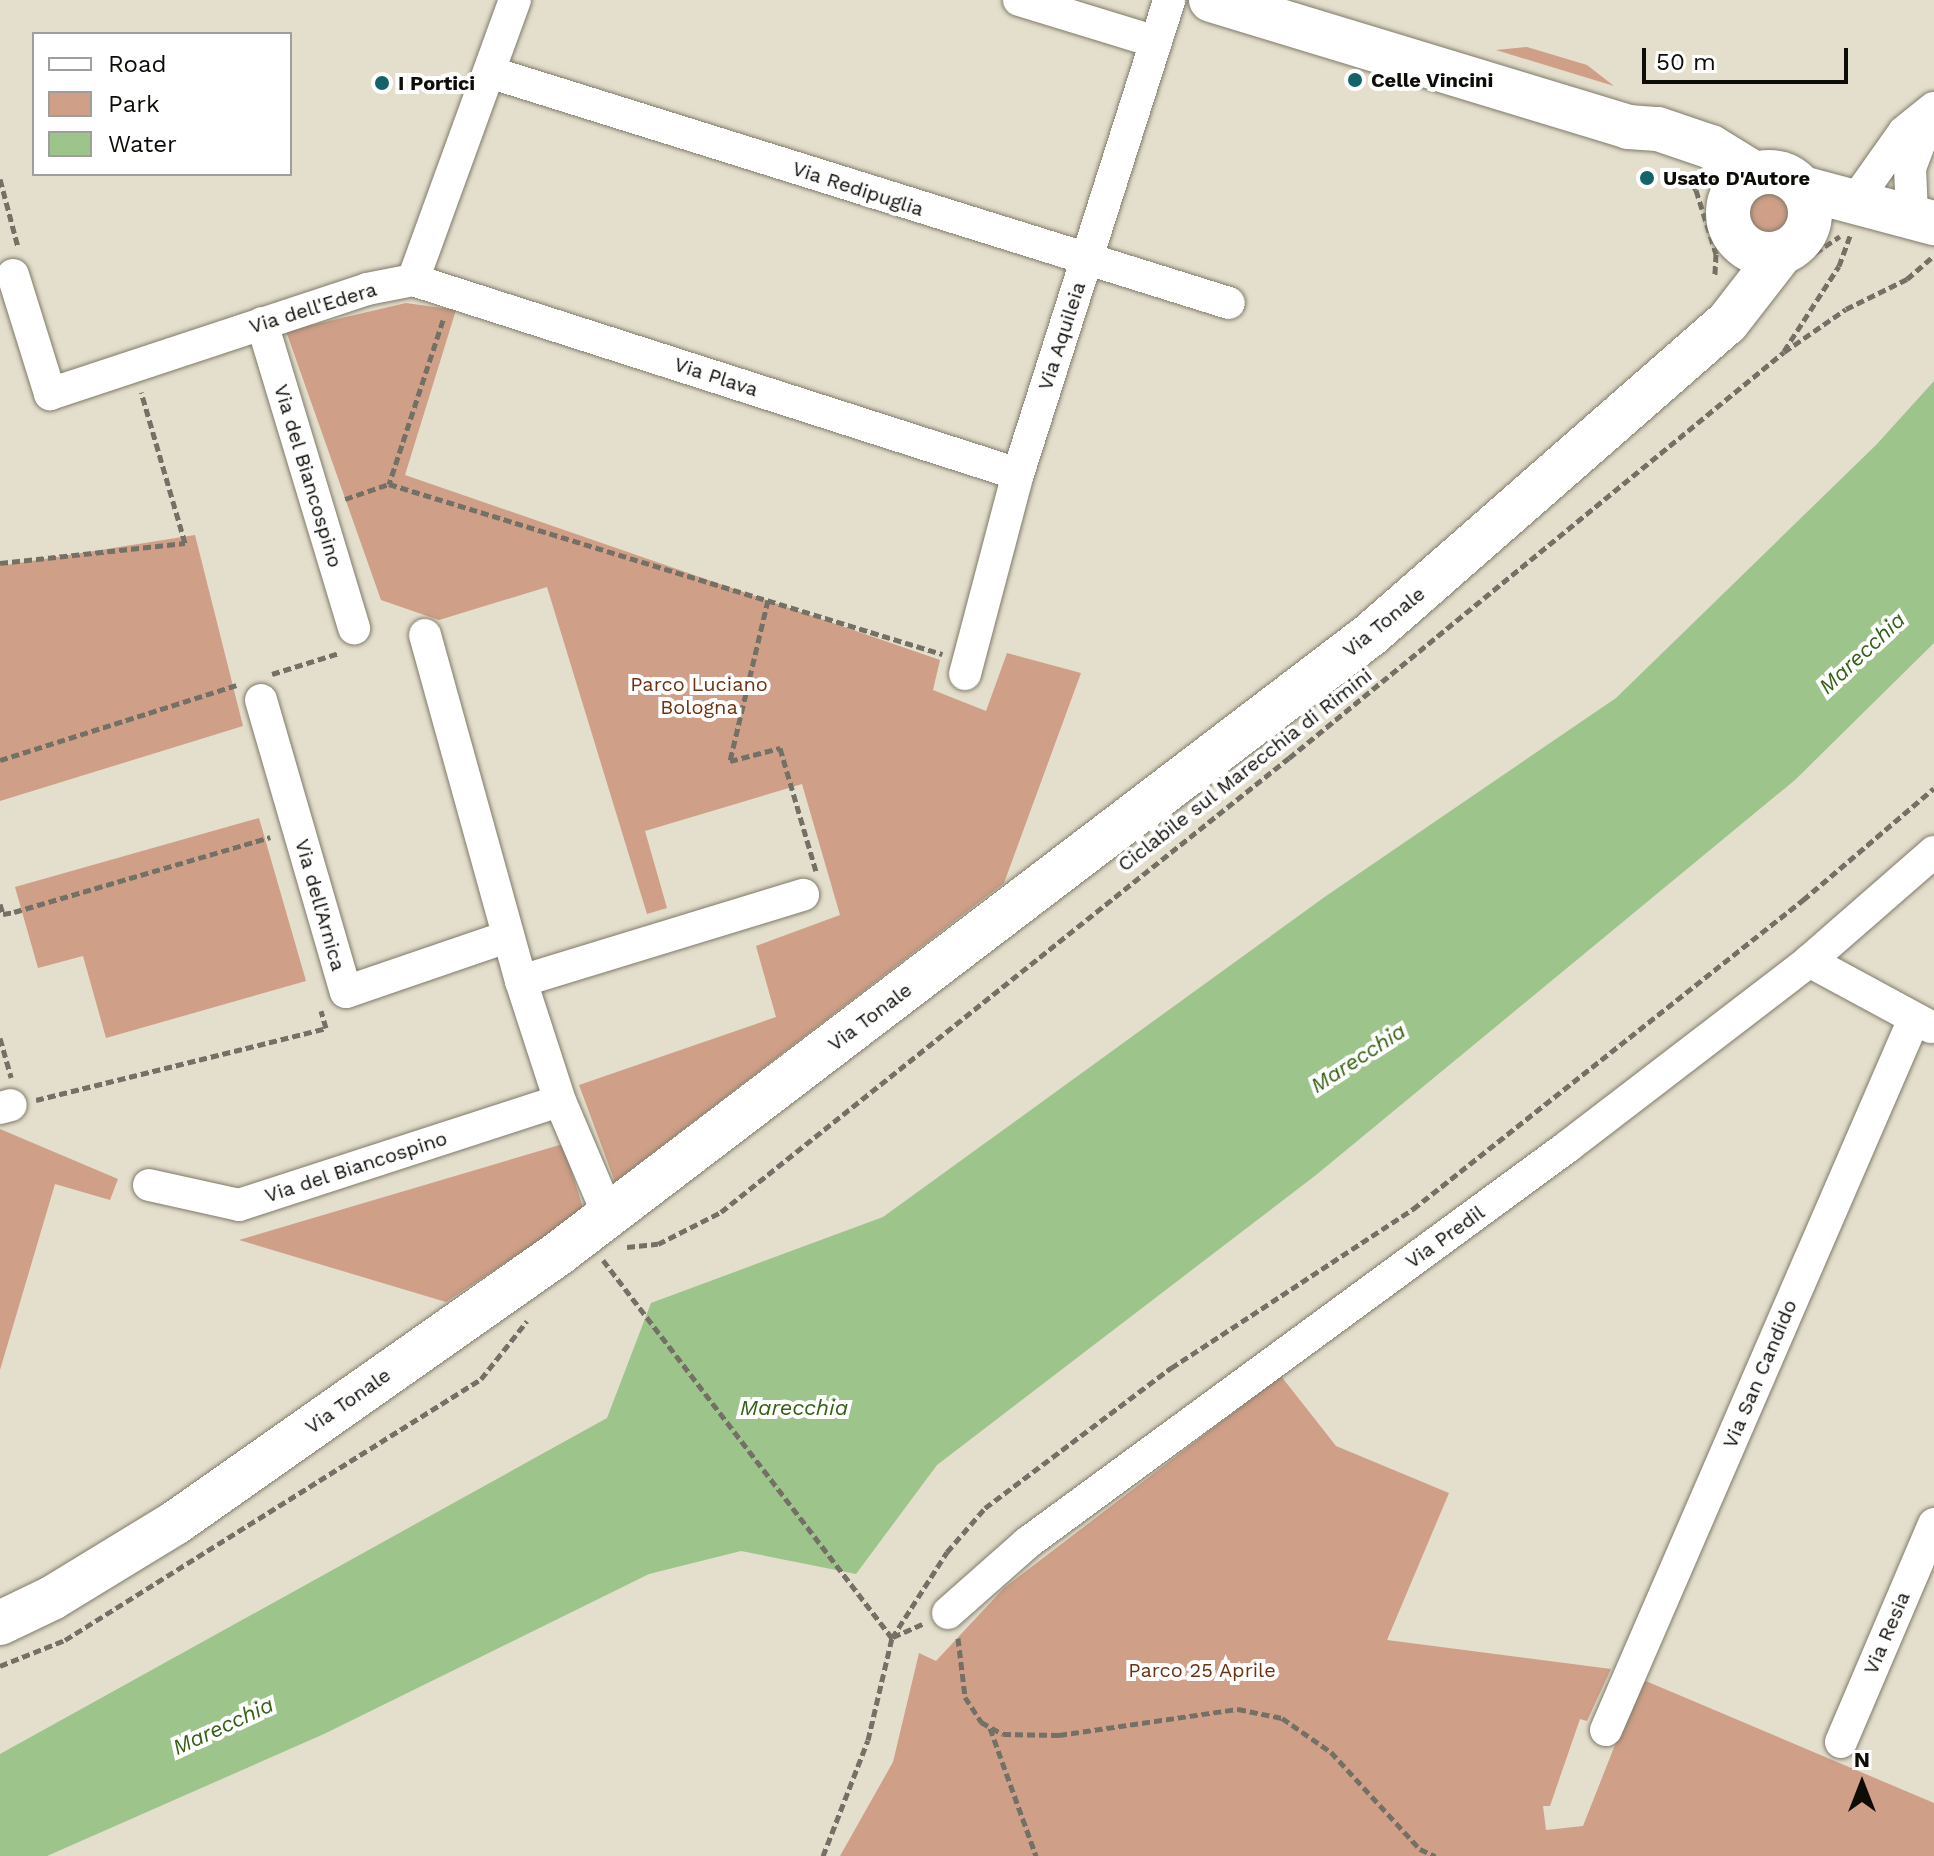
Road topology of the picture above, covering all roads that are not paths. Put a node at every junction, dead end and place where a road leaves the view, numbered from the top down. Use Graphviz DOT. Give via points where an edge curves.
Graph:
graph roads {
  1 [pos="515,0"];
  2 [pos="1019,0"];
  3 [pos="1169,0"];
  4 [pos="1211,0"];
  5 [pos="1289,10"];
  6 [pos="1156,42"];
  7 [pos="489,72"];
  8 [pos="1934,108"];
  9 [pos="1628,127"];
  10 [pos="1755,174"];
  11 [pos="1802,188"];
  12 [pos="1728,220"];
  13 [pos="1855,221"];
  14 [pos="1927,229"];
  15 [pos="1798,249"];
  16 [pos="1086,261"];
  17 [pos="13,275"];
  18 [pos="413,280"];
  19 [pos="1229,303"];
  20 [pos="262,323"];
  21 [pos="1696,351"];
  22 [pos="1018,474"];
  23 [pos="354,628"];
  24 [pos="425,635"];
  25 [pos="966,668"];
  26 [pos="257,686"];
  27 [pos="1934,852"];
  28 [pos="803,895"];
  29 [pos="507,937"];
  30 [pos="1809,961"];
  31 [pos="521,981"];
  32 [pos="1924,1023"];
  33 [pos="560,1101"];
  34 [pos="149,1185"];
  35 [pos="613,1239"];
  36 [pos="1934,1524"];
  37 [pos="948,1613"];
  38 [pos="0,1623"];
  39 [pos="1606,1730"];
  40 [pos="1841,1742"];
  1 -- 7 [label="street"];
  2 -- 6 [label="street"];
  3 -- 6 [label="street, Via Aquileia"];
  4 -- 5 [label="street"];
  5 -- 9 [label="street"];
  6 -- 16 [label="street, Via Aquileia"];
  7 -- 16 [label="street, Via Redipuglia"];
  7 -- 18 [label="street"];
  8 -- 13 [label="street" via="1904,132"];
  8 -- 14 [label="street" via="1910,168"];
  9 -- 10 [label="street" via="1658,129 1711,147"];
  9 -- 12 [label="street" via="1694,171"];
  10 -- 11 [label="street" via="1781,173"];
  10 -- 12 [label="street" via="1735,189"];
  11 -- 13 [label="street"];
  11 -- 15 [label="street" via="1810,213"];
  12 -- 15 [label="street" via="1745,247 1769,254"];
  12 -- 21 [label="street, Via Tonale" via="1725,300"];
  13 -- 14 [label="street"];
  14 -- 15 [label="street" via="1852,221"];
  15 -- 21 [label="street, Via Tonale"];
  16 -- 19 [label="street, Via Redipuglia"];
  16 -- 22 [label="street, Via Aquileia"];
  17 -- 20 [label="street, Via dell'Edera" via="50,394"];
  18 -- 20 [label="street, Via dell'Edera"];
  18 -- 22 [label="street, Via Plava"];
  20 -- 23 [label="street, Via del Biancospino"];
  21 -- 35 [label="street, Via Tonale" via="1370,635"];
  22 -- 25 [label="street, Via Aquileia"];
  24 -- 29 [label="street"];
  26 -- 29 [label="street, Via dell'Arnica" via="346,992"];
  27 -- 30 [label="street, Via Predil"];
  28 -- 31 [label="street"];
  29 -- 31 [label="street"];
  30 -- 32 [label="street"];
  30 -- 37 [label="street, Via Predil" via="1567,1147 1027,1543"];
  31 -- 33 [label="street"];
  32 -- 39 [label="street, Via San Candido"];
  33 -- 34 [label="street, Via del Biancospino" via="239,1205"];
  33 -- 35 [label="street"];
  35 -- 38 [label="street, Via Tonale" via="175,1523 52,1598"];
  36 -- 40 [label="street, Via Resia"];
}
